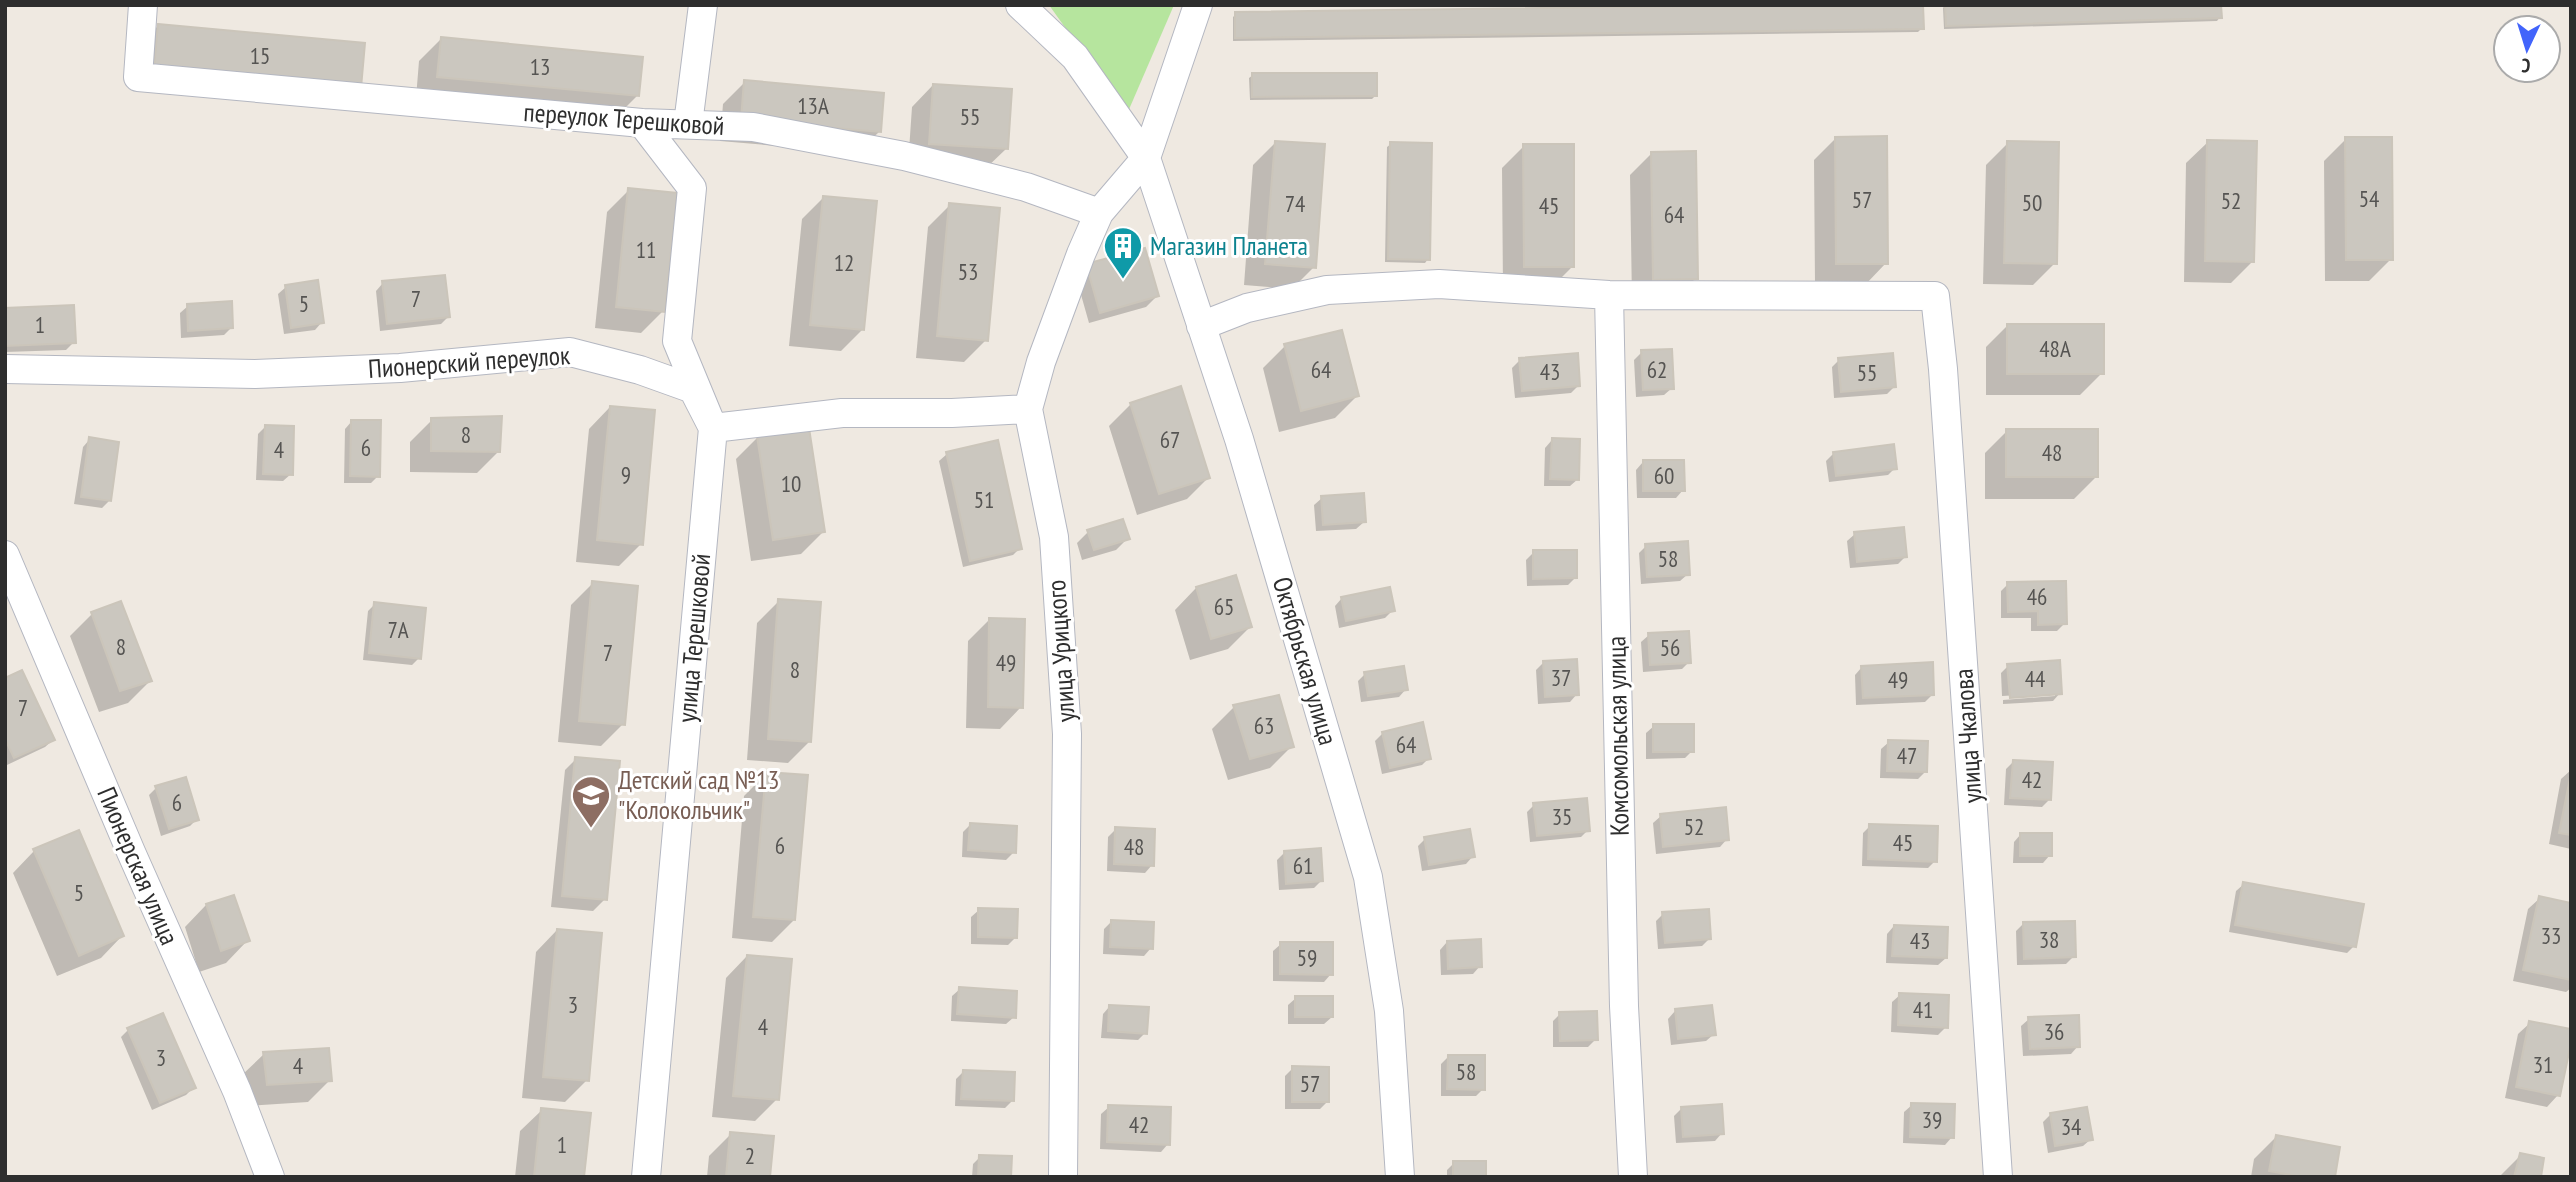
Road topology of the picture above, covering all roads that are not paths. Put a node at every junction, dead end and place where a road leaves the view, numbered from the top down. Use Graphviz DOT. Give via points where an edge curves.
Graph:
graph roads {
  1 [pos="143,5"];
  2 [pos="703,5"];
  3 [pos="1020,5"];
  4 [pos="1198,5"];
  5 [pos="642,123"];
  6 [pos="688,124"];
  7 [pos="1146,158"];
  8 [pos="1099,213"];
  9 [pos="1609,295"];
  10 [pos="1201,326"];
  11 [pos="5,369"];
  12 [pos="1028,409"];
  13 [pos="713,428"];
  14 [pos="5,555"];
  15 [pos="270,1177"];
  16 [pos="646,1177"];
  17 [pos="1063,1177"];
  18 [pos="1400,1177"];
  19 [pos="1633,1177"];
  20 [pos="1998,1177"];
  1 -- 5 [label="street, переулок Терешковой" via="138,77"];
  2 -- 6 [label="street"];
  3 -- 7 [label="street, Октябрьская улица" via="1075,57"];
  4 -- 7 [label="street"];
  5 -- 6 [label="street, переулок Терешковой"];
  5 -- 13 [label="street, улица Терешковой" via="692,188 677,341"];
  6 -- 8 [label="street, переулок Терешковой" via="753,127 904,156 1026,187"];
  7 -- 8 [label="street, улица Урицкого"];
  7 -- 10 [label="street, Октябрьская улица"];
  8 -- 12 [label="street, улица Урицкого"];
  9 -- 10 [label="street" via="1439,284 1327,290 1247,308"];
  9 -- 19 [label="street, Комсомольская улица" via="1624,1006"];
  9 -- 20 [label="street, улица Чкалова" via="1936,296"];
  10 -- 18 [label="street, Октябрьская улица" via="1239,439 1368,877 1389,1011"];
  11 -- 13 [label="street, Пионерский переулок" via="255,374 400,368 570,352 693,389"];
  12 -- 13 [label="street" via="842,413"];
  12 -- 17 [label="street, улица Урицкого" via="1055,537 1067,734"];
  13 -- 16 [label="street, улица Терешковой"];
  14 -- 15 [label="street, Пионерская улица"];
}
